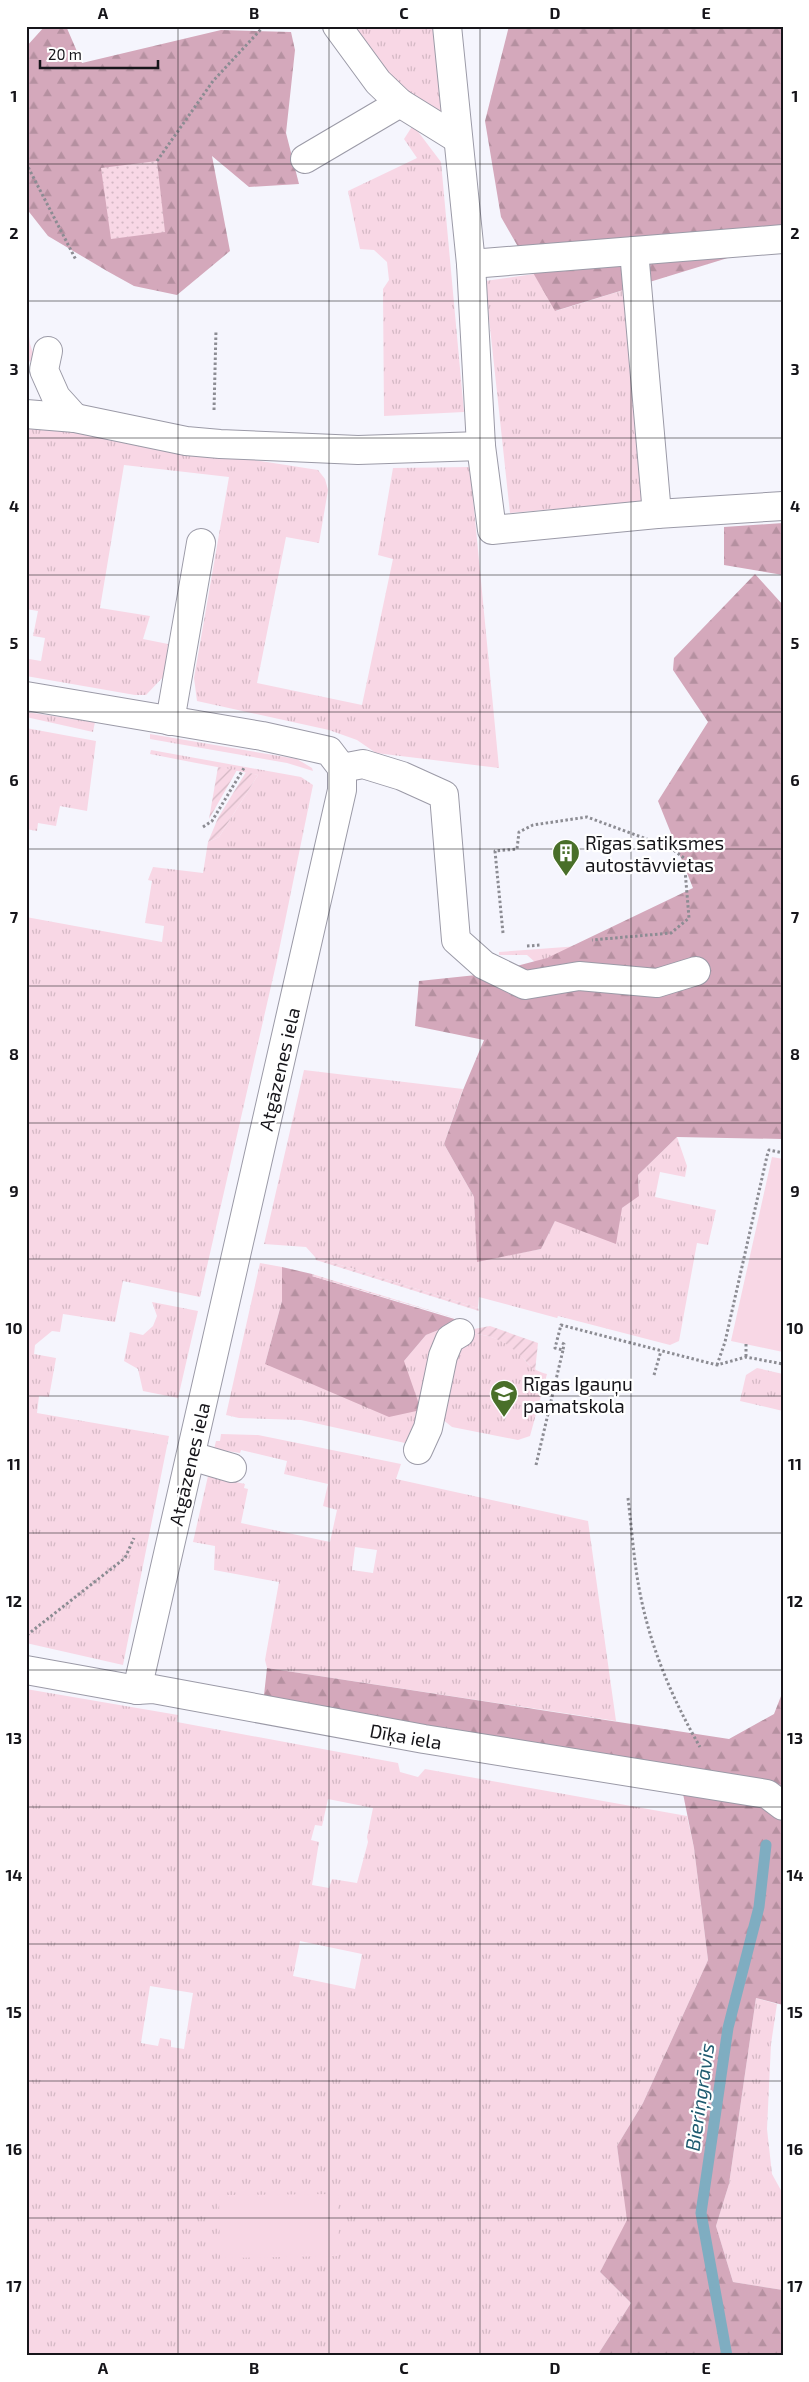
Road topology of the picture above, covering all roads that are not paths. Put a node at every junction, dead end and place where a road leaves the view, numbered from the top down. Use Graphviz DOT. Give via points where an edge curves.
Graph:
graph roads {
  1 [pos="337,26"];
  2 [pos="447,26"];
  3 [pos="400,104"];
  4 [pos="458,139"];
  5 [pos="305,159"];
  6 [pos="783,239"];
  7 [pos="634,251"];
  8 [pos="471,264"];
  9 [pos="40,366"];
  10 [pos="26,414"];
  11 [pos="75,418"];
  12 [pos="481,446"];
  13 [pos="783,506"];
  14 [pos="657,514"];
  15 [pos="201,543"];
  16 [pos="26,696"];
  17 [pos="170,721"];
  18 [pos="342,768"];
  19 [pos="696,971"];
  20 [pos="460,1333"];
  21 [pos="418,1450"];
  22 [pos="190,1456"];
  23 [pos="232,1468"];
  24 [pos="26,1670"];
  25 [pos="137,1690"];
  26 [pos="783,1806"];
  1 -- 3 [label="street" via="378,82"];
  2 -- 4 [label="street"];
  3 -- 4 [label="street"];
  3 -- 5 [label="street"];
  4 -- 8 [label="street"];
  6 -- 7 [label="street"];
  7 -- 8 [label="street"];
  7 -- 14 [label="street"];
  8 -- 12 [label="street"];
  9 -- 11 [label="street" via="56,397"];
  10 -- 11 [label="street"];
  11 -- 12 [label="street" via="214,444 358,450"];
  12 -- 14 [label="street" via="492,530"];
  13 -- 14 [label="street"];
  15 -- 17 [label="street"];
  16 -- 17 [label="street"];
  17 -- 18 [label="street" via="328,751"];
  18 -- 19 [label="street" via="363,764 402,776 444,795 456,940 484,965 525,986 579,976 657,983"];
  18 -- 22 [label="street, Atgāzenes iela" via="340,800"];
  20 -- 21 [label="street" via="450,1339 443,1356 428,1428"];
  22 -- 23 [label="street"];
  22 -- 25 [label="street, Atgāzenes iela"];
  24 -- 25 [label="street, Dīķa iela"];
  25 -- 26 [label="street, Dīķa iela" via="153,1690 414,1737 768,1794"];
}
